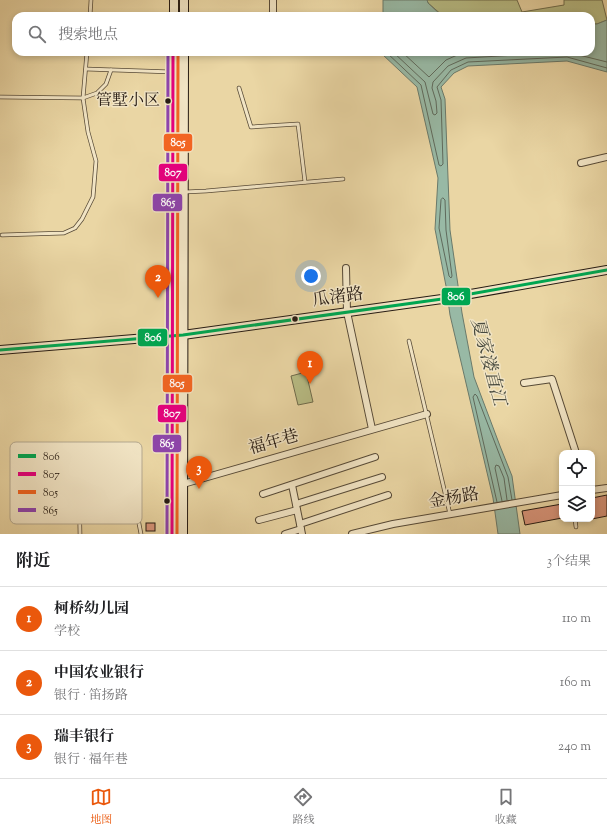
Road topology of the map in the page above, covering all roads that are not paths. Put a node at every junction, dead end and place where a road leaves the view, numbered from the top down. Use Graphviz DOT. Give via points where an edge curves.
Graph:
graph roads {
  1 [pos="91,0"];
  2 [pos="174,0"];
  3 [pos="184,0"];
  4 [pos="273,0"];
  5 [pos="90,12"];
  6 [pos="174,12"];
  7 [pos="184,12"];
  8 [pos="273,12"];
  9 [pos="88,56"];
  10 [pos="173,56"];
  11 [pos="184,56"];
  12 [pos="86,69"];
  13 [pos="112,70"];
  14 [pos="173,72"];
  15 [pos="239,88"];
  16 [pos="0,97"];
  17 [pos="83,98"];
  18 [pos="607,157"];
  19 [pos="581,163"];
  20 [pos="343,179"];
  21 [pos="305,182"];
  22 [pos="184,192"];
  23 [pos="2,235"];
  24 [pos="346,268"];
  25 [pos="607,270"];
  26 [pos="347,312"];
  27 [pos="183,334"];
  28 [pos="172,336"];
  29 [pos="409,341"];
  30 [pos="0,350"];
  31 [pos="524,383"];
  32 [pos="427,414"];
  33 [pos="372,429"];
  34 [pos="575,450"];
  35 [pos="375,456"];
  36 [pos="382,477"];
  37 [pos="183,484"];
  38 [pos="292,485"];
  39 [pos="607,488"];
  40 [pos="595,490"];
  41 [pos="263,494"];
  42 [pos="388,496"];
  43 [pos="559,496"];
  44 [pos="297,507"];
  45 [pos="450,514"];
  46 [pos="259,520"];
  47 [pos="575,522"];
  48 [pos="80,524"];
  49 [pos="139,524"];
  50 [pos="576,526"];
  51 [pos="301,529"];
  52 [pos="80,534"];
  53 [pos="141,534"];
  54 [pos="172,534"];
  55 [pos="183,534"];
  56 [pos="285,534"];
  57 [pos="352,534"];
  1 -- 5 [label="lane"];
  2 -- 6 [label="street"];
  3 -- 7 [label="street"];
  4 -- 8 [label="street"];
  9 -- 12 [label="lane"];
  10 -- 14 [label="street"];
  11 -- 22 [label="street"];
  12 -- 13 [label="lane"];
  12 -- 17 [label="lane"];
  13 -- 14 [label="lane"];
  13 -- 17 [label="lane" via="106,84 97,93"];
  14 -- 28 [label="street"];
  15 -- 21 [label="lane" via="251,127 298,124"];
  16 -- 17 [label="lane"];
  17 -- 23 [label="lane" via="96,161 93,197 82,219 75,228 64,233"];
  18 -- 19 [label="street"];
  20 -- 21 [label="lane"];
  21 -- 22 [label="lane"];
  22 -- 27 [label="street"];
  24 -- 26 [label="street"];
  25 -- 26 [label="street, 瓜渚路" via="442,299"];
  26 -- 27 [label="street, 瓜渚路"];
  26 -- 33 [label="street"];
  27 -- 28 [label="street, 瓜渚路"];
  27 -- 37 [label="street"];
  28 -- 30 [label="street, 瓜渚路"];
  28 -- 54 [label="street"];
  29 -- 32 [label="lane"];
  31 -- 34 [label="street" via="552,379"];
  32 -- 33 [label="street, 福年巷"];
  32 -- 45 [label="lane"];
  33 -- 37 [label="street, 福年巷"];
  35 -- 38 [label="street"];
  36 -- 44 [label="street"];
  37 -- 55 [label="street"];
  38 -- 41 [label="street"];
  38 -- 44 [label="street"];
  39 -- 40 [label="street"];
  42 -- 51 [label="street"];
  43 -- 45 [label="street, 金杨路"];
  44 -- 46 [label="street"];
  44 -- 51 [label="street"];
  45 -- 57 [label="street, 金杨路"];
  47 -- 50 [label="lane"];
  48 -- 52 [label="lane"];
  49 -- 53 [label="lane"];
  51 -- 56 [label="street"];
}
